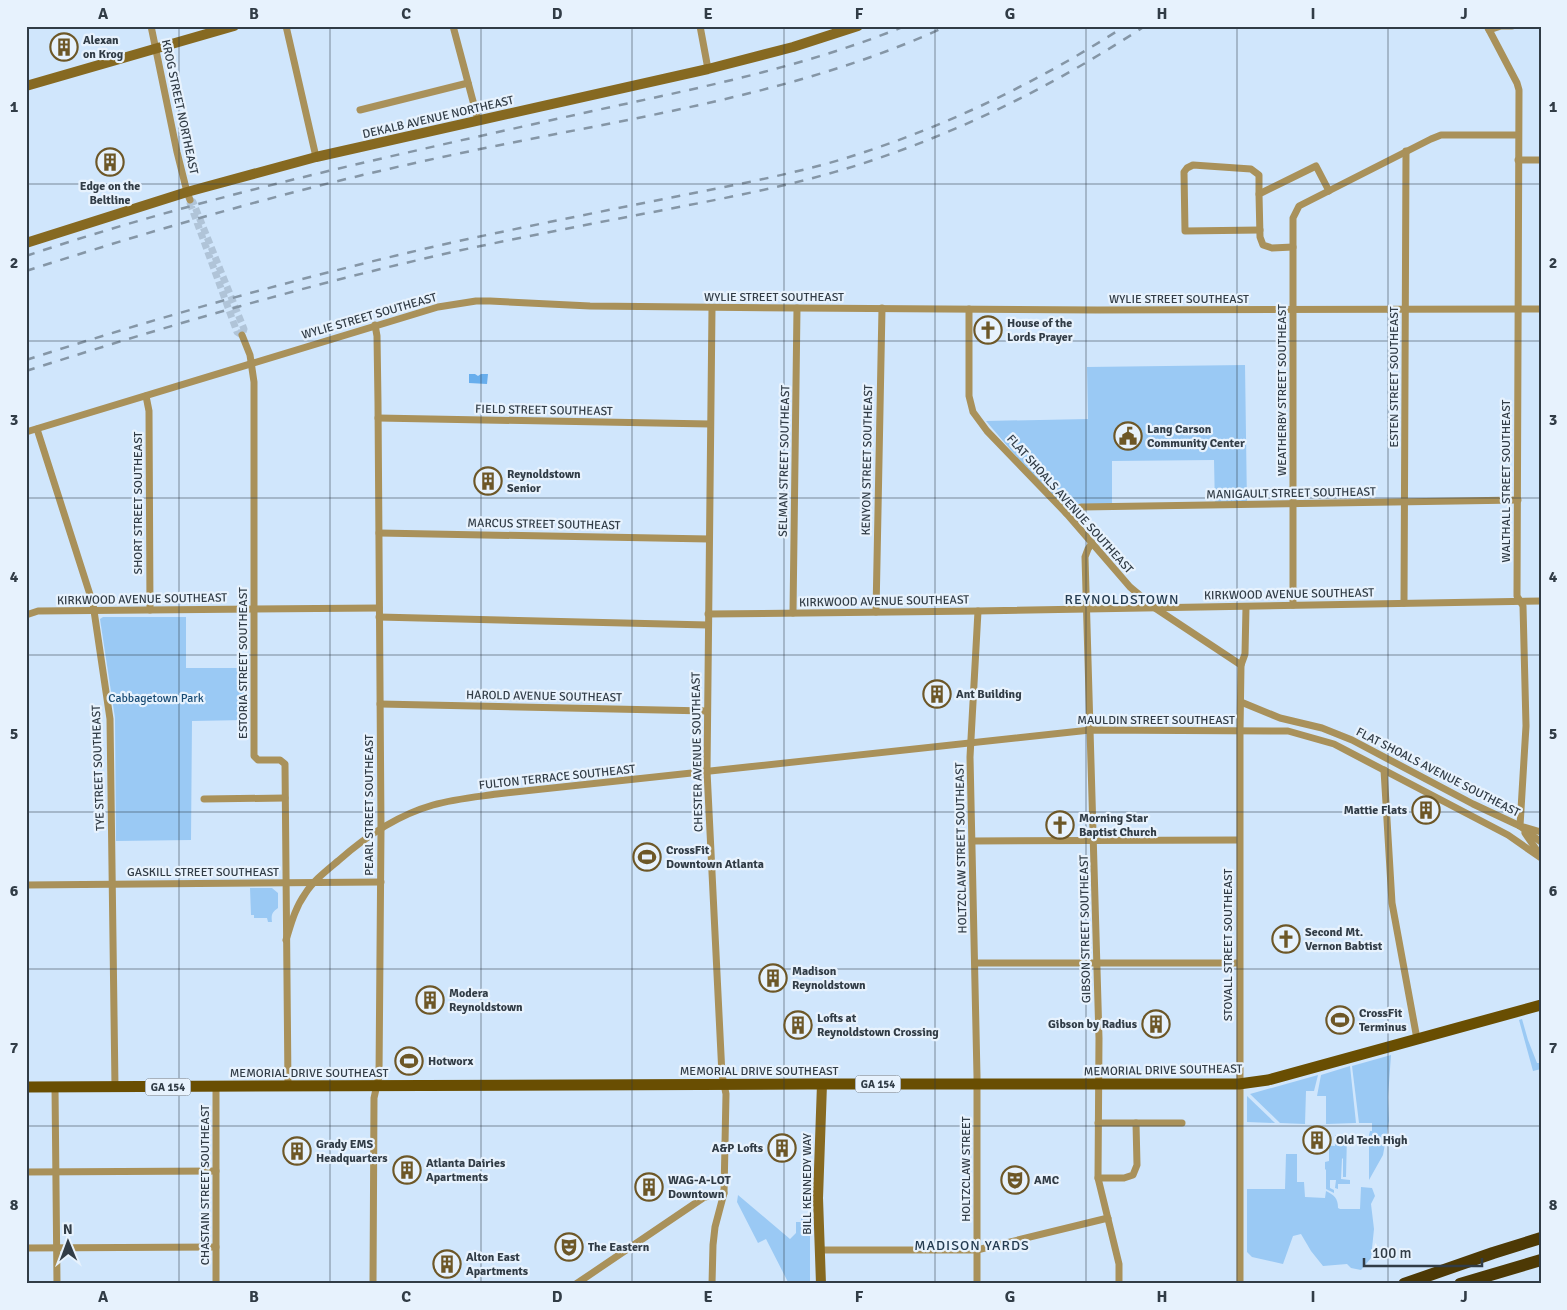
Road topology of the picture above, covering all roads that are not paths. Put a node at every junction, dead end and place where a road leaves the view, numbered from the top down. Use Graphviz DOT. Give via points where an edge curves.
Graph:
graph roads {
  1 [pos="151,26"];
  2 [pos="234,26"];
  3 [pos="286,26"];
  4 [pos="453,26"];
  5 [pos="700,26"];
  6 [pos="858,26"];
  7 [pos="1512,26"];
  8 [pos="1488,28"];
  9 [pos="156,49"];
  10 [pos="708,69"];
  11 [pos="468,83"];
  12 [pos="30,85"];
  13 [pos="360,110"];
  14 [pos="478,120"];
  15 [pos="1518,135"];
  16 [pos="1406,151"];
  17 [pos="316,157"];
  18 [pos="1518,160"];
  19 [pos="1541,160"];
  20 [pos="1329,191"];
  21 [pos="1259,194"];
  22 [pos="189,196"];
  23 [pos="1260,230"];
  24 [pos="26,243"];
  25 [pos="1293,247"];
  26 [pos="712,308"];
  27 [pos="797,308"];
  28 [pos="882,308"];
  29 [pos="969,309"];
  30 [pos="1405,309"];
  31 [pos="1518,309"];
  32 [pos="1541,309"];
  33 [pos="1294,310"];
  34 [pos="376,326"];
  35 [pos="242,335"];
  36 [pos="252,363"];
  37 [pos="146,396"];
  38 [pos="378,418"];
  39 [pos="710,424"];
  40 [pos="37,429"];
  41 [pos="26,432"];
  42 [pos="1518,500"];
  43 [pos="1405,502"];
  44 [pos="1294,504"];
  45 [pos="1066,514"];
  46 [pos="379,533"];
  47 [pos="709,539"];
  48 [pos="1092,543"];
  49 [pos="1520,601"];
  50 [pos="1541,601"];
  51 [pos="1404,603"];
  52 [pos="1293,605"];
  53 [pos="1246,606"];
  54 [pos="379,608"];
  55 [pos="1155,608"];
  56 [pos="254,609"];
  57 [pos="1087,609"];
  58 [pos="94,610"];
  59 [pos="150,610"];
  60 [pos="978,611"];
  61 [pos="876,612"];
  62 [pos="793,613"];
  63 [pos="708,614"];
  64 [pos="26,615"];
  65 [pos="380,617"];
  66 [pos="708,625"];
  67 [pos="1241,665"];
  68 [pos="1241,702"];
  69 [pos="380,704"];
  70 [pos="706,711"];
  71 [pos="1322,728"];
  72 [pos="1090,730"];
  73 [pos="1240,731"];
  74 [pos="1288,731"];
  75 [pos="971,743"];
  76 [pos="891,751"];
  77 [pos="1384,770"];
  78 [pos="706,771"];
  79 [pos="285,798"];
  80 [pos="204,799"];
  81 [pos="1520,826"];
  82 [pos="381,829"];
  83 [pos="1541,832"];
  84 [pos="1508,835"];
  85 [pos="1533,837"];
  86 [pos="1239,840"];
  87 [pos="972,841"];
  88 [pos="1094,841"];
  89 [pos="1541,843"];
  90 [pos="1541,857"];
  91 [pos="314,882"];
  92 [pos="381,882"];
  93 [pos="286,883"];
  94 [pos="112,884"];
  95 [pos="26,885"];
  96 [pos="286,940"];
  97 [pos="974,963"];
  98 [pos="1097,963"];
  99 [pos="1239,963"];
  100 [pos="1541,1005"];
  101 [pos="1417,1039"];
  102 [pos="822,1084"];
  103 [pos="1098,1084"];
  104 [pos="1239,1084"];
  105 [pos="724,1085"];
  106 [pos="977,1085"];
  107 [pos="288,1086"];
  108 [pos="377,1086"];
  109 [pos="26,1087"];
  110 [pos="55,1087"];
  111 [pos="115,1087"];
  112 [pos="216,1087"];
  113 [pos="1098,1123"];
  114 [pos="1136,1123"];
  115 [pos="1182,1123"];
  116 [pos="216,1171"];
  117 [pos="26,1172"];
  118 [pos="56,1172"];
  119 [pos="1098,1178"];
  120 [pos="724,1193"];
  121 [pos="1108,1218"];
  122 [pos="1541,1238"];
  123 [pos="216,1247"];
  124 [pos="26,1248"];
  125 [pos="56,1248"];
  126 [pos="820,1250"];
  127 [pos="977,1250"];
  128 [pos="1541,1260"];
  129 [pos="57,1284"];
  130 [pos="216,1284"];
  131 [pos="374,1284"];
  132 [pos="576,1284"];
  133 [pos="712,1284"];
  134 [pos="820,1284"];
  135 [pos="977,1284"];
  136 [pos="1119,1284"];
  137 [pos="1240,1284"];
  138 [pos="1404,1284"];
  139 [pos="1460,1284"];
  1 -- 9 [label="street, KROG STREET NORTHEAST"];
  2 -- 9 [label="main road"];
  3 -- 17 [label="street"];
  4 -- 11 [label="street"];
  5 -- 10 [label="street"];
  6 -- 10 [label="main road, DEKALB AVENUE NORTHEAST"];
  7 -- 8 [label="street"];
  8 -- 15 [label="street, WALTHALL STREET SOUTHEAST" via="1518,82"];
  9 -- 12 [label="main road"];
  9 -- 22 [label="street, KROG STREET NORTHEAST"];
  10 -- 14 [label="main road, DEKALB AVENUE NORTHEAST"];
  11 -- 13 [label="street"];
  11 -- 14 [label="street"];
  14 -- 17 [label="main road, DEKALB AVENUE NORTHEAST"];
  15 -- 16 [label="street" via="1441,136"];
  15 -- 18 [label="street, WALTHALL STREET SOUTHEAST"];
  16 -- 20 [label="street"];
  16 -- 30 [label="street, ESTEN STREET SOUTHEAST"];
  17 -- 22 [label="main road, DEKALB AVENUE NORTHEAST"];
  18 -- 19 [label="street"];
  18 -- 31 [label="street, WALTHALL STREET SOUTHEAST"];
  20 -- 21 [label="street" via="1316,166"];
  20 -- 25 [label="street, WEATHERBY STREET SOUTHEAST" via="1299,206 1293,218"];
  21 -- 23 [label="street"];
  21 -- 23 [label="street" via="1259,174 1251,170 1193,165 1184,172 1185,230"];
  22 -- 24 [label="main road, DEKALB AVENUE NORTHEAST"];
  23 -- 25 [label="street" via="1263,245"];
  25 -- 33 [label="street, WEATHERBY STREET SOUTHEAST"];
  26 -- 27 [label="street, WYLIE STREET SOUTHEAST"];
  26 -- 34 [label="street, WYLIE STREET SOUTHEAST" via="476,301 438,307"];
  26 -- 39 [label="street, CHESTER AVENUE SOUTHEAST"];
  27 -- 28 [label="street, WYLIE STREET SOUTHEAST"];
  27 -- 62 [label="street, SELMAN STREET SOUTHEAST"];
  28 -- 29 [label="street, WYLIE STREET SOUTHEAST"];
  28 -- 61 [label="street, KENYON STREET SOUTHEAST"];
  29 -- 33 [label="street, WYLIE STREET SOUTHEAST"];
  29 -- 45 [label="street, FLAT SHOALS AVENUE SOUTHEAST" via="969,396 972,412"];
  30 -- 31 [label="street, WYLIE STREET SOUTHEAST"];
  30 -- 33 [label="street, WYLIE STREET SOUTHEAST"];
  30 -- 43 [label="street, ESTEN STREET SOUTHEAST"];
  31 -- 32 [label="street, WYLIE STREET SOUTHEAST"];
  31 -- 42 [label="street, WALTHALL STREET SOUTHEAST"];
  33 -- 44 [label="street, WEATHERBY STREET SOUTHEAST"];
  34 -- 36 [label="street, WYLIE STREET SOUTHEAST"];
  34 -- 38 [label="street, PEARL STREET SOUTHEAST"];
  35 -- 36 [label="street, ESTORIA STREET SOUTHEAST"];
  36 -- 37 [label="street, WYLIE STREET SOUTHEAST"];
  36 -- 56 [label="street, ESTORIA STREET SOUTHEAST"];
  37 -- 40 [label="street, WYLIE STREET SOUTHEAST"];
  37 -- 59 [label="street, SHORT STREET SOUTHEAST" via="149,412"];
  38 -- 39 [label="street, FIELD STREET SOUTHEAST"];
  38 -- 46 [label="street, PEARL STREET SOUTHEAST"];
  39 -- 47 [label="street, CHESTER AVENUE SOUTHEAST"];
  40 -- 41 [label="street, WYLIE STREET SOUTHEAST"];
  40 -- 58 [label="street, TYE STREET SOUTHEAST"];
  42 -- 43 [label="street, MANIGAULT STREET SOUTHEAST"];
  42 -- 49 [label="street, WALTHALL STREET SOUTHEAST" via="1517,596"];
  43 -- 44 [label="street, MANIGAULT STREET SOUTHEAST"];
  43 -- 51 [label="street, ESTEN STREET SOUTHEAST"];
  44 -- 45 [label="street, MANIGAULT STREET SOUTHEAST" via="1082,508"];
  44 -- 52 [label="street, WEATHERBY STREET SOUTHEAST"];
  45 -- 48 [label="street, FLAT SHOALS AVENUE SOUTHEAST"];
  46 -- 47 [label="street, MARCUS STREET SOUTHEAST"];
  46 -- 54 [label="street, PEARL STREET SOUTHEAST"];
  47 -- 63 [label="street, CHESTER AVENUE SOUTHEAST"];
  48 -- 55 [label="street, FLAT SHOALS AVENUE SOUTHEAST" via="1130,586"];
  48 -- 57 [label="street, GIBSON STREET SOUTHEAST" via="1085,557"];
  49 -- 50 [label="street, KIRKWOOD AVENUE SOUTHEAST"];
  49 -- 51 [label="street, KIRKWOOD AVENUE SOUTHEAST"];
  49 -- 81 [label="street, WALTHALL STREET SOUTHEAST" via="1523,606 1526,726"];
  51 -- 52 [label="street, KIRKWOOD AVENUE SOUTHEAST"];
  52 -- 53 [label="street, KIRKWOOD AVENUE SOUTHEAST"];
  53 -- 55 [label="street, KIRKWOOD AVENUE SOUTHEAST"];
  53 -- 67 [label="street, STOVALL STREET SOUTHEAST" via="1245,654"];
  54 -- 56 [label="street, KIRKWOOD AVENUE SOUTHEAST"];
  54 -- 65 [label="street, PEARL STREET SOUTHEAST"];
  55 -- 57 [label="street, KIRKWOOD AVENUE SOUTHEAST"];
  55 -- 67 [label="street, FLAT SHOALS AVENUE SOUTHEAST"];
  56 -- 59 [label="street, KIRKWOOD AVENUE SOUTHEAST"];
  56 -- 79 [label="street, ESTORIA STREET SOUTHEAST" via="254,756 258,760 284,762"];
  57 -- 60 [label="street, KIRKWOOD AVENUE SOUTHEAST"];
  57 -- 72 [label="street, GIBSON STREET SOUTHEAST"];
  58 -- 59 [label="street, KIRKWOOD AVENUE SOUTHEAST"];
  58 -- 64 [label="street, KIRKWOOD AVENUE SOUTHEAST" via="38,611"];
  58 -- 94 [label="street, TYE STREET SOUTHEAST" via="110,719"];
  60 -- 61 [label="street, KIRKWOOD AVENUE SOUTHEAST"];
  60 -- 75 [label="street, HOLTZCLAW STREET SOUTHEAST"];
  61 -- 62 [label="street, KIRKWOOD AVENUE SOUTHEAST"];
  62 -- 63 [label="street, KIRKWOOD AVENUE SOUTHEAST"];
  63 -- 66 [label="street, CHESTER AVENUE SOUTHEAST"];
  65 -- 66 [label="street"];
  65 -- 69 [label="street, PEARL STREET SOUTHEAST"];
  66 -- 70 [label="street, CHESTER AVENUE SOUTHEAST"];
  67 -- 68 [label="street, STOVALL STREET SOUTHEAST"];
  68 -- 71 [label="street, FLAT SHOALS AVENUE SOUTHEAST" via="1280,718"];
  68 -- 73 [label="street, STOVALL STREET SOUTHEAST"];
  69 -- 70 [label="street, HAROLD AVENUE SOUTHEAST"];
  69 -- 82 [label="street, PEARL STREET SOUTHEAST"];
  70 -- 78 [label="street, CHESTER AVENUE SOUTHEAST"];
  71 -- 74 [label="street, FLAT SHOALS AVENUE SOUTHEAST"];
  71 -- 81 [label="street, FLAT SHOALS AVENUE SOUTHEAST" via="1352,740"];
  72 -- 73 [label="street, MAULDIN STREET SOUTHEAST"];
  72 -- 75 [label="street, MAULDIN STREET SOUTHEAST"];
  72 -- 88 [label="street, GIBSON STREET SOUTHEAST"];
  73 -- 74 [label="street, MAULDIN STREET SOUTHEAST"];
  73 -- 86 [label="street, STOVALL STREET SOUTHEAST"];
  74 -- 77 [label="street, MAULDIN STREET SOUTHEAST" via="1334,744"];
  75 -- 76 [label="street, MAULDIN STREET SOUTHEAST"];
  75 -- 87 [label="street, HOLTZCLAW STREET SOUTHEAST"];
  76 -- 78 [label="street, FULTON TERRACE SOUTHEAST"];
  77 -- 84 [label="street, FLAT SHOALS AVENUE SOUTHEAST"];
  77 -- 101 [label="street" via="1392,903"];
  78 -- 82 [label="street, FULTON TERRACE SOUTHEAST" via="452,801 415,811"];
  78 -- 105 [label="street, CHESTER AVENUE SOUTHEAST"];
  79 -- 80 [label="street"];
  79 -- 93 [label="street, ESTORIA STREET SOUTHEAST"];
  81 -- 83 [label="street"];
  81 -- 85 [label="street, FLAT SHOALS AVENUE SOUTHEAST"];
  82 -- 91 [label="street, FULTON TERRACE SOUTHEAST" via="350,850"];
  82 -- 92 [label="street, PEARL STREET SOUTHEAST"];
  84 -- 85 [label="street"];
  84 -- 90 [label="street, FLAT SHOALS AVENUE SOUTHEAST"];
  85 -- 89 [label="street, FLAT SHOALS AVENUE SOUTHEAST"];
  85 -- 90 [label="street"];
  86 -- 88 [label="street"];
  86 -- 99 [label="street, STOVALL STREET SOUTHEAST"];
  87 -- 88 [label="street"];
  87 -- 97 [label="street, HOLTZCLAW STREET SOUTHEAST"];
  88 -- 98 [label="street, GIBSON STREET SOUTHEAST"];
  91 -- 92 [label="street, GASKILL STREET SOUTHEAST"];
  91 -- 93 [label="street, GASKILL STREET SOUTHEAST"];
  91 -- 96 [label="street, FULTON TERRACE SOUTHEAST" via="297,908"];
  92 -- 108 [label="street, PEARL STREET SOUTHEAST"];
  93 -- 94 [label="street, GASKILL STREET SOUTHEAST"];
  93 -- 96 [label="street, ESTORIA STREET SOUTHEAST"];
  94 -- 95 [label="street, GASKILL STREET SOUTHEAST"];
  94 -- 111 [label="street, TYE STREET SOUTHEAST"];
  96 -- 107 [label="street, ESTORIA STREET SOUTHEAST"];
  97 -- 98 [label="street"];
  97 -- 106 [label="street, HOLTZCLAW STREET SOUTHEAST"];
  98 -- 99 [label="street"];
  98 -- 103 [label="street, GIBSON STREET SOUTHEAST"];
  99 -- 104 [label="street, STOVALL STREET SOUTHEAST"];
  100 -- 101 [label="main road, MEMORIAL DRIVE SOUTHEAST / GA 154"];
  101 -- 104 [label="main road, MEMORIAL DRIVE SOUTHEAST / GA 154" via="1268,1080"];
  102 -- 105 [label="main road, MEMORIAL DRIVE SOUTHEAST / GA 154"];
  102 -- 106 [label="main road, MEMORIAL DRIVE SOUTHEAST / GA 154"];
  102 -- 126 [label="main road, BILL KENNEDY WAY" via="818,1198"];
  103 -- 104 [label="main road, MEMORIAL DRIVE SOUTHEAST / GA 154"];
  103 -- 106 [label="main road, MEMORIAL DRIVE SOUTHEAST / GA 154"];
  103 -- 113 [label="street, GIBSON STREET SOUTHEAST"];
  104 -- 137 [label="street, STOVALL STREET SOUTHEAST"];
  105 -- 108 [label="main road, MEMORIAL DRIVE SOUTHEAST / GA 154"];
  105 -- 120 [label="street, CHESTER AVENUE SOUTHEAST"];
  106 -- 127 [label="street, HOLTZCLAW STREET"];
  107 -- 108 [label="main road, MEMORIAL DRIVE SOUTHEAST / GA 154"];
  107 -- 112 [label="main road, MEMORIAL DRIVE SOUTHEAST / GA 154"];
  108 -- 131 [label="street, PEARL STREET SOUTHEAST" via="374,1098"];
  109 -- 110 [label="main road, MEMORIAL DRIVE SOUTHEAST / GA 154"];
  110 -- 111 [label="main road, MEMORIAL DRIVE SOUTHEAST / GA 154"];
  110 -- 118 [label="street"];
  111 -- 112 [label="main road, MEMORIAL DRIVE SOUTHEAST / GA 154"];
  112 -- 116 [label="street, CHASTAIN STREET SOUTHEAST"];
  113 -- 114 [label="street"];
  113 -- 119 [label="street, GIBSON STREET SOUTHEAST"];
  114 -- 115 [label="street"];
  114 -- 119 [label="street" via="1133,1175"];
  116 -- 118 [label="street"];
  116 -- 123 [label="street, CHASTAIN STREET SOUTHEAST"];
  117 -- 118 [label="street"];
  118 -- 125 [label="street"];
  119 -- 121 [label="street, GIBSON STREET SOUTHEAST"];
  120 -- 132 [label="street" via="703,1198"];
  120 -- 133 [label="street, CHESTER AVENUE SOUTHEAST" via="715,1227"];
  121 -- 127 [label="street"];
  121 -- 136 [label="street, GIBSON STREET SOUTHEAST" via="1119,1264"];
  122 -- 138 [label="highway"];
  123 -- 125 [label="street"];
  123 -- 130 [label="street, CHASTAIN STREET SOUTHEAST"];
  124 -- 125 [label="street"];
  125 -- 129 [label="street"];
  126 -- 127 [label="street"];
  126 -- 134 [label="main road, BILL KENNEDY WAY"];
  127 -- 135 [label="street, HOLTZCLAW STREET"];
  128 -- 139 [label="highway"];
}
